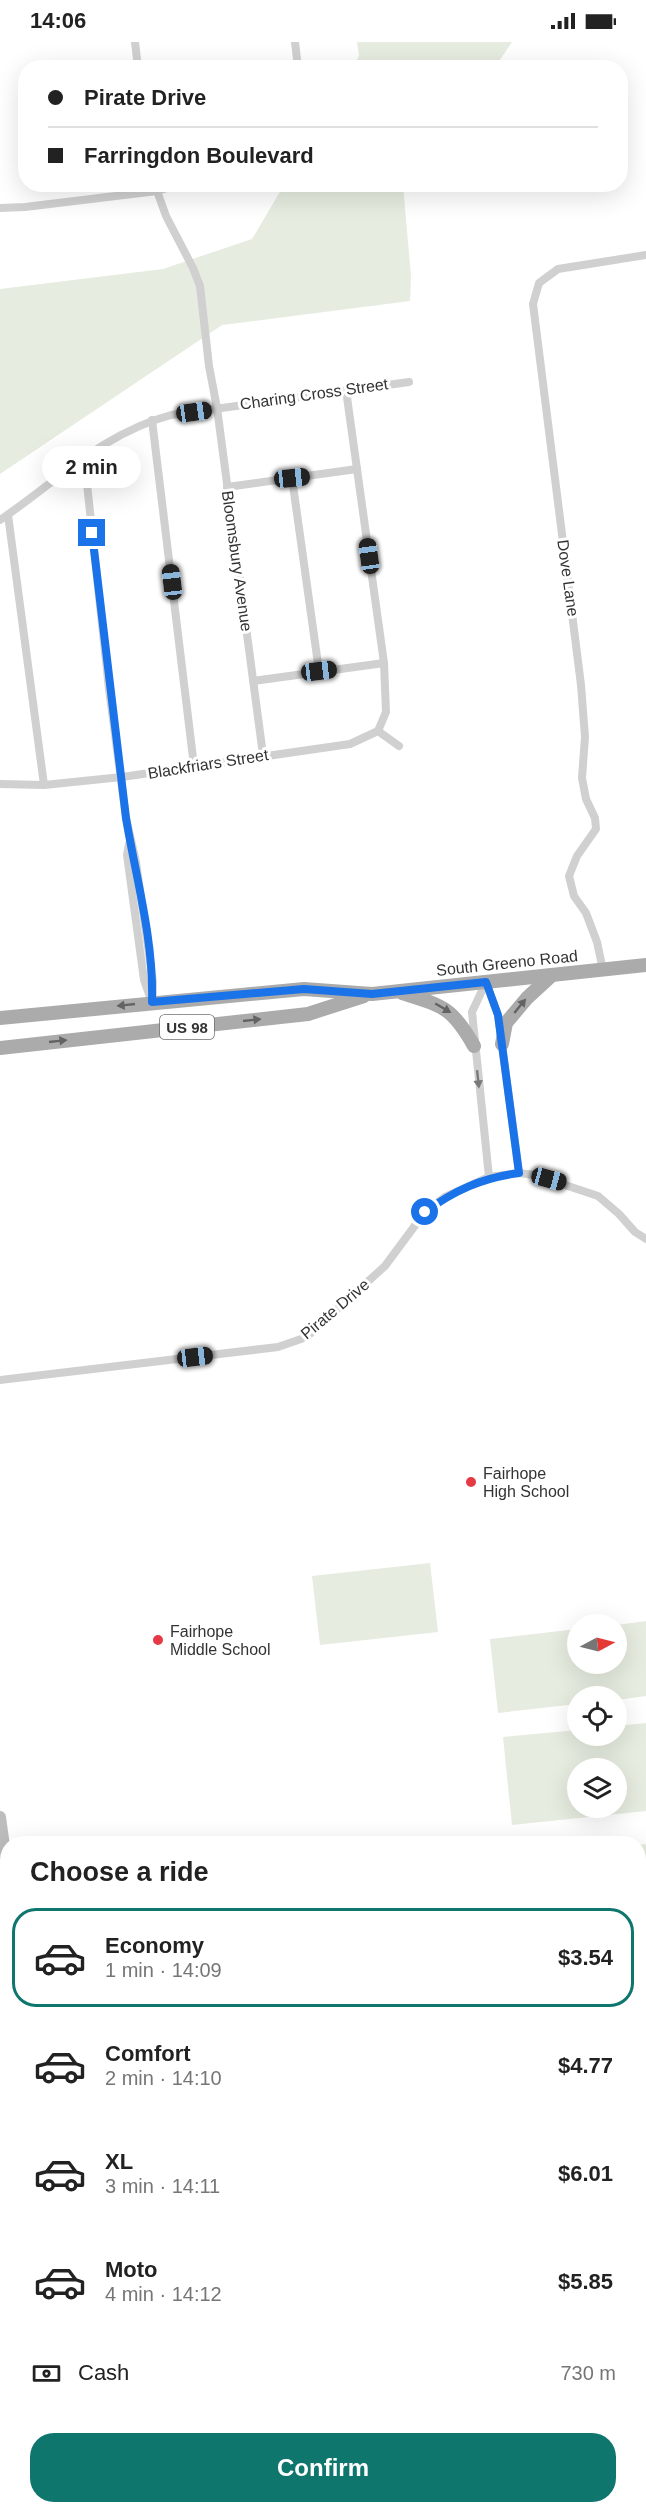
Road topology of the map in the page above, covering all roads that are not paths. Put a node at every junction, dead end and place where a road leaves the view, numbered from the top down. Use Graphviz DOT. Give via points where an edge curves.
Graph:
graph roads {
  1 [pos="135,42"];
  2 [pos="295,42"];
  3 [pos="137,60"];
  4 [pos="297,60"];
  5 [pos="128,192"];
  6 [pos="157,192"];
  7 [pos="25,207"];
  8 [pos="0,208"];
  9 [pos="0,214"];
  10 [pos="646,255"];
  11 [pos="409,382"];
  12 [pos="346,390"];
  13 [pos="217,408"];
  14 [pos="152,420"];
  15 [pos="84,456"];
  16 [pos="357,469"];
  17 [pos="292,478"];
  18 [pos="227,487"];
  19 [pos="8,515"];
  20 [pos="0,520"];
  21 [pos="384,663"];
  22 [pos="319,671"];
  23 [pos="253,681"];
  24 [pos="378,731"];
  25 [pos="399,746"];
  26 [pos="263,755"];
  27 [pos="194,766"];
  28 [pos="122,777"];
  29 [pos="0,784"];
  30 [pos="44,784"];
  31 [pos="646,965"];
  32 [pos="603,970"];
  33 [pos="552,975"];
  34 [pos="486,982"];
  35 [pos="397,991"];
  36 [pos="372,994"];
  37 [pos="152,1002"];
  38 [pos="0,1018"];
  39 [pos="502,1044"];
  40 [pos="474,1046"];
  41 [pos="0,1048"];
  42 [pos="519,1173"];
  43 [pos="489,1177"];
  44 [pos="646,1239"];
  45 [pos="0,1380"];
  46 [pos="0,1817"];
  47 [pos="3,1836"];
  1 -- 3 [label="street"];
  2 -- 4 [label="street"];
  5 -- 7 [label="street"];
  6 -- 13 [label="street, Bloomsbury Avenue" via="200,286"];
  7 -- 8 [label="street"];
  7 -- 9 [label="street"];
  10 -- 32 [label="street, Dove Lane" via="558,269 539,283 533,304 581,685 585,727 583,789 596,829 577,856 569,876 574,896 586,913 597,942"];
  11 -- 12 [label="street, Charing Cross Street"];
  12 -- 13 [label="street, Charing Cross Street"];
  12 -- 16 [label="street"];
  13 -- 14 [label="street, Charing Cross Street"];
  13 -- 18 [label="street, Bloomsbury Avenue"];
  14 -- 15 [label="street, Charing Cross Street"];
  14 -- 27 [label="street"];
  15 -- 19 [label="street, Charing Cross Street"];
  15 -- 28 [label="street"];
  16 -- 17 [label="street"];
  16 -- 21 [label="street"];
  17 -- 18 [label="street"];
  17 -- 22 [label="street"];
  18 -- 23 [label="street, Bloomsbury Avenue"];
  19 -- 20 [label="street, Charing Cross Street"];
  19 -- 30 [label="street"];
  21 -- 22 [label="street"];
  21 -- 24 [label="street" via="386,712"];
  22 -- 23 [label="street"];
  23 -- 26 [label="street, Bloomsbury Avenue"];
  24 -- 25 [label="street"];
  24 -- 26 [label="street, Blackfriars Street" via="350,744"];
  26 -- 27 [label="street, Blackfriars Street"];
  27 -- 28 [label="street, Blackfriars Street"];
  28 -- 30 [label="street, Blackfriars Street"];
  28 -- 37 [label="street" via="144,980"];
  29 -- 30 [label="street, Blackfriars Street"];
  31 -- 32 [label="main road, South Greeno Road / US 98"];
  32 -- 33 [label="main road, South Greeno Road / US 98"];
  33 -- 34 [label="main road, South Greeno Road / US 98"];
  39 -- 33 [label="main road, one-way" via="506,1023"];
  34 -- 35 [label="main road, South Greeno Road / US 98"];
  34 -- 39 [label="street" via="498,1015"];
  34 -- 40 [label="street" via="472,1012"];
  35 -- 36 [label="main road, South Greeno Road / US 98"];
  35 -- 40 [label="main road, one-way" via="450,1011"];
  36 -- 37 [label="main road, South Greeno Road / US 98" via="304,989"];
  41 -- 36 [label="main road, South Greeno Road / US 98, one-way" via="308,1014"];
  37 -- 38 [label="main road, South Greeno Road / US 98, one-way"];
  39 -- 42 [label="street"];
  40 -- 43 [label="street, one-way"];
  42 -- 43 [label="street, Pirate Drive"];
  42 -- 44 [label="street, Pirate Drive" via="563,1182 598,1196"];
  43 -- 45 [label="street, Pirate Drive" via="445,1197 425,1212 385,1266 301,1339 278,1347"];
  46 -- 47 [label="street"];
}
